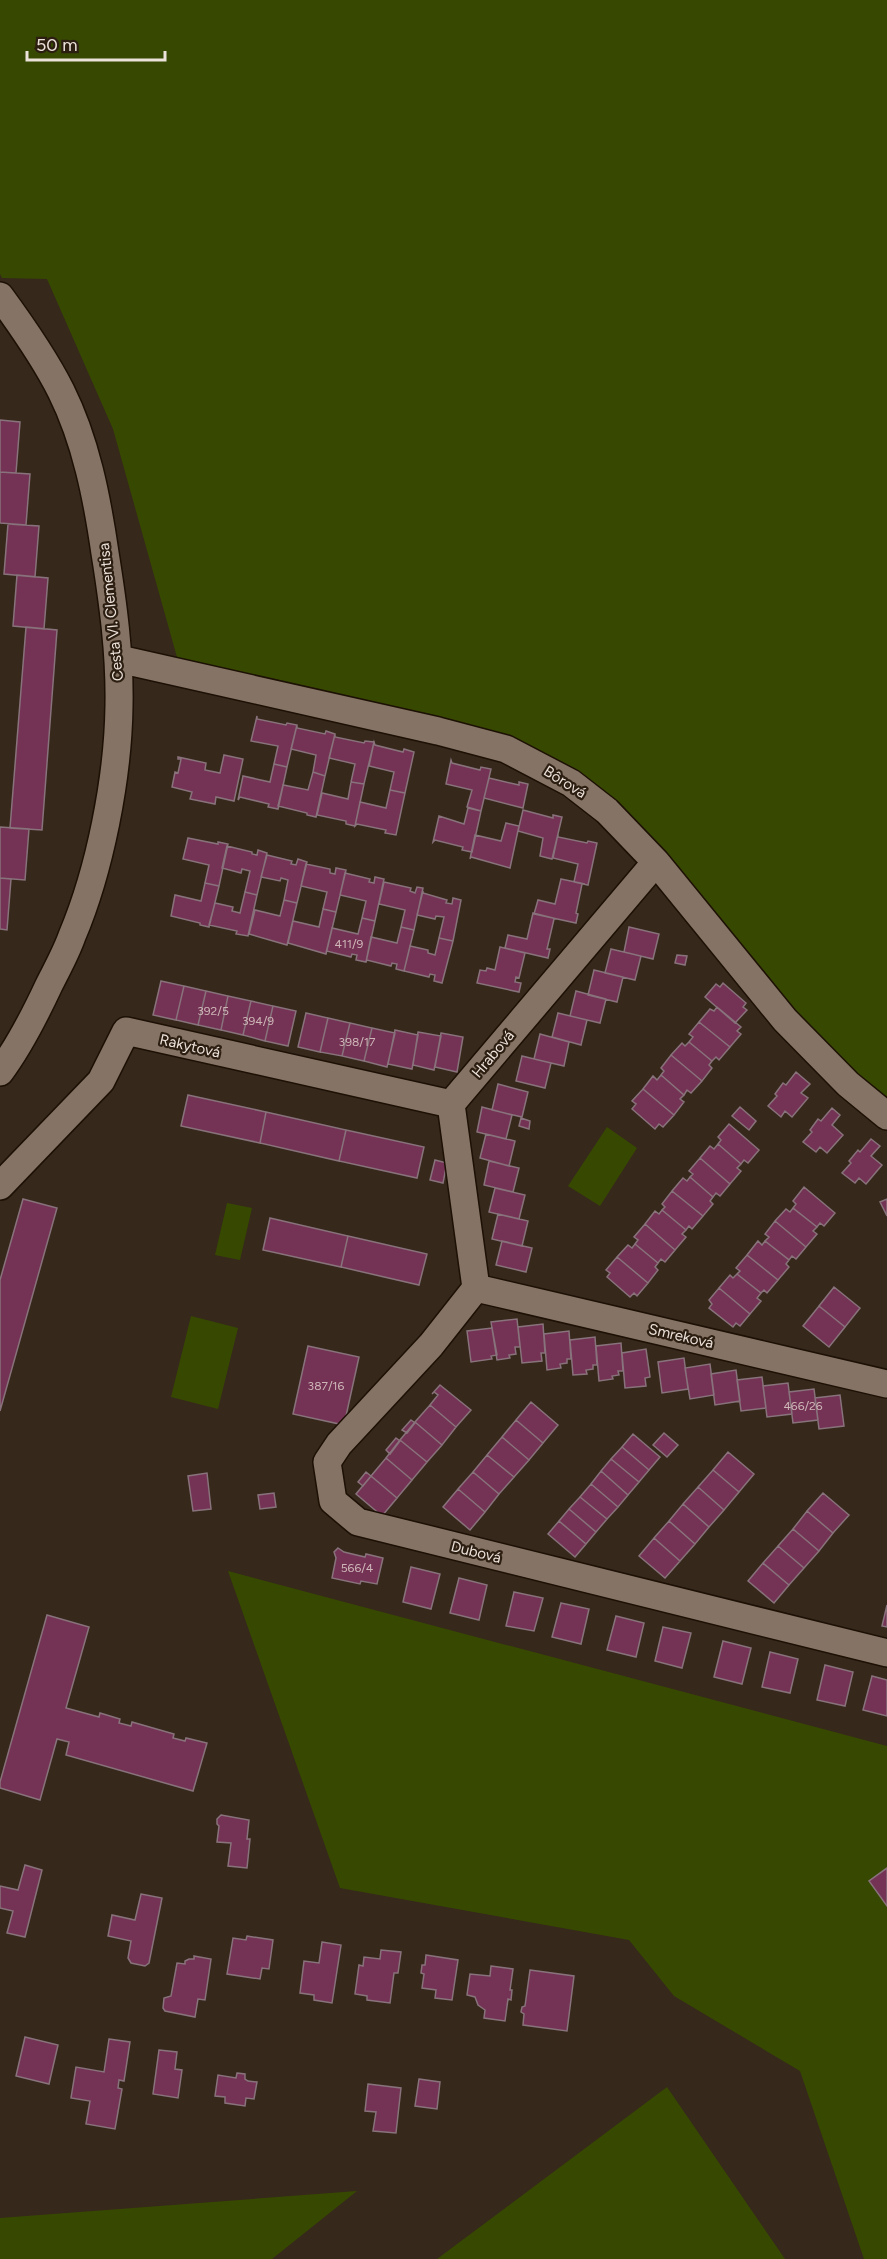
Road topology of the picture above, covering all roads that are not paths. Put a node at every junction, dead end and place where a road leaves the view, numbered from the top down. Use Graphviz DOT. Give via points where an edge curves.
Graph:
graph roads {
  1 [pos="0,296"];
  2 [pos="119,659"];
  3 [pos="656,862"];
  4 [pos="0,1072"];
  5 [pos="451,1104"];
  6 [pos="887,1116"];
  7 [pos="0,1186"];
  8 [pos="476,1288"];
  9 [pos="887,1384"];
  10 [pos="887,1653"];
  1 -- 2 [label="street, Cesta Vl. Clementisa" via="62,393 85,453 102,531"];
  2 -- 3 [label="street, Bôrová" via="506,749 571,783 607,811"];
  2 -- 4 [label="street, Cesta Vl. Clementisa" via="114,769 91,882 73,936 32,1020"];
  3 -- 5 [label="street, Hrabová"];
  3 -- 6 [label="street, Bôrová" via="786,1020 848,1084"];
  5 -- 7 [label="street, Rakytová" via="126,1031 101,1080"];
  5 -- 8 [label="street"];
  8 -- 9 [label="street, Smreková"];
  8 -- 10 [label="street, Dubová" via="431,1344 339,1444 327,1462 333,1501 358,1522"];
}
